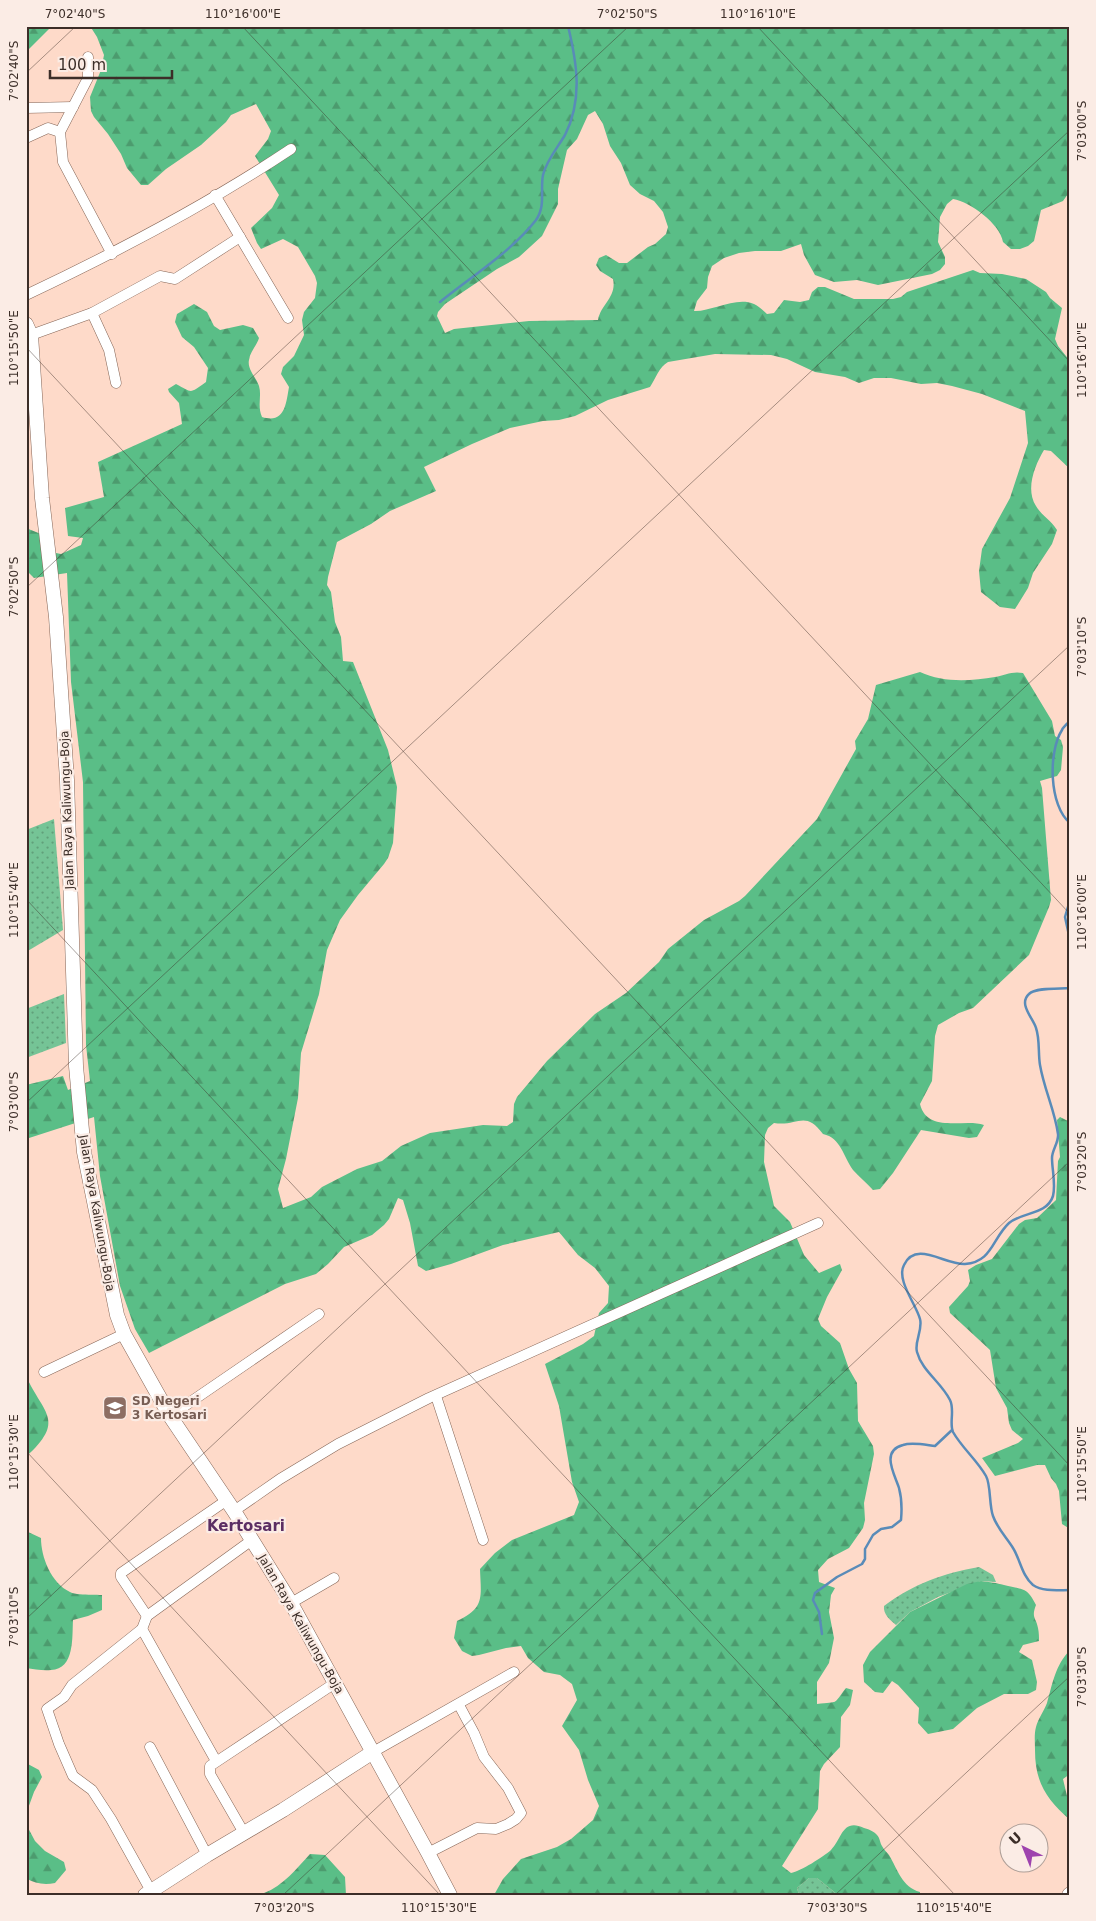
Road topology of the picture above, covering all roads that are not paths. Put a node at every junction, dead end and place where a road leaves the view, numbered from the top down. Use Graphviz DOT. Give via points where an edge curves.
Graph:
graph roads {
  1 [pos="88,57"];
  2 [pos="73,107"];
  3 [pos="26,108"];
  4 [pos="60,132"];
  5 [pos="26,138"];
  6 [pos="291,149"];
  7 [pos="215,196"];
  8 [pos="240,237"];
  9 [pos="112,254"];
  10 [pos="26,295"];
  11 [pos="92,313"];
  12 [pos="288,318"];
  13 [pos="29,329"];
  14 [pos="116,383"];
  15 [pos="818,1223"];
  16 [pos="319,1314"];
  17 [pos="124,1334"];
  18 [pos="44,1372"];
  19 [pos="436,1396"];
  20 [pos="170,1416"];
  21 [pos="230,1505"];
  22 [pos="252,1540"];
  23 [pos="482,1540"];
  24 [pos="334,1578"];
  25 [pos="291,1603"];
  26 [pos="147,1616"];
  27 [pos="142,1629"];
  28 [pos="514,1672"];
  29 [pos="335,1683"];
  30 [pos="459,1705"];
  31 [pos="150,1747"];
  32 [pos="373,1752"];
  33 [pos="216,1761"];
  34 [pos="244,1833"];
  35 [pos="428,1853"];
  36 [pos="207,1855"];
  37 [pos="148,1893"];
  38 [pos="450,1895"];
  1 -- 2 [label="street" via="88,78"];
  2 -- 3 [label="street"];
  2 -- 4 [label="street"];
  4 -- 5 [label="street" via="48,128"];
  4 -- 9 [label="street" via="62,162"];
  6 -- 7 [label="street"];
  7 -- 8 [label="street"];
  7 -- 9 [label="street"];
  8 -- 11 [label="street" via="176,279 160,276"];
  8 -- 12 [label="street"];
  9 -- 10 [label="street"];
  11 -- 13 [label="street"];
  11 -- 14 [label="street" via="109,350"];
  13 -- 17 [label="main road, Jalan Raya Kaliwungu-Boja" via="42,498 56,617 67,780 77,1076 84,1152 115,1308"];
  15 -- 19 [label="street"];
  16 -- 20 [label="street"];
  17 -- 18 [label="street"];
  17 -- 20 [label="main road, Jalan Raya Kaliwungu-Boja"];
  19 -- 21 [label="street" via="338,1444"];
  19 -- 23 [label="street"];
  20 -- 21 [label="main road, Jalan Raya Kaliwungu-Boja"];
  21 -- 22 [label="main road, Jalan Raya Kaliwungu-Boja"];
  21 -- 26 [label="street" via="121,1573"];
  22 -- 25 [label="main road, Jalan Raya Kaliwungu-Boja"];
  22 -- 26 [label="street"];
  24 -- 25 [label="street"];
  25 -- 29 [label="main road, Jalan Raya Kaliwungu-Boja"];
  26 -- 27 [label="street"];
  27 -- 33 [label="street"];
  27 -- 37 [label="street" via="72,1685 64,1697 47,1711 73,1776 92,1790 111,1819"];
  28 -- 30 [label="street"];
  29 -- 32 [label="main road, Jalan Raya Kaliwungu-Boja"];
  29 -- 33 [label="street"];
  30 -- 32 [label="street"];
  30 -- 35 [label="street" via="484,1757 508,1788 520,1813 508,1824 496,1829 477,1828"];
  31 -- 36 [label="street"];
  32 -- 34 [label="main road"];
  32 -- 35 [label="main road, Jalan Raya Kaliwungu-Boja"];
  33 -- 34 [label="street" via="209,1772"];
  34 -- 36 [label="main road"];
  35 -- 38 [label="main road, Jalan Raya Kaliwungu-Boja"];
  36 -- 37 [label="main road"];
}
